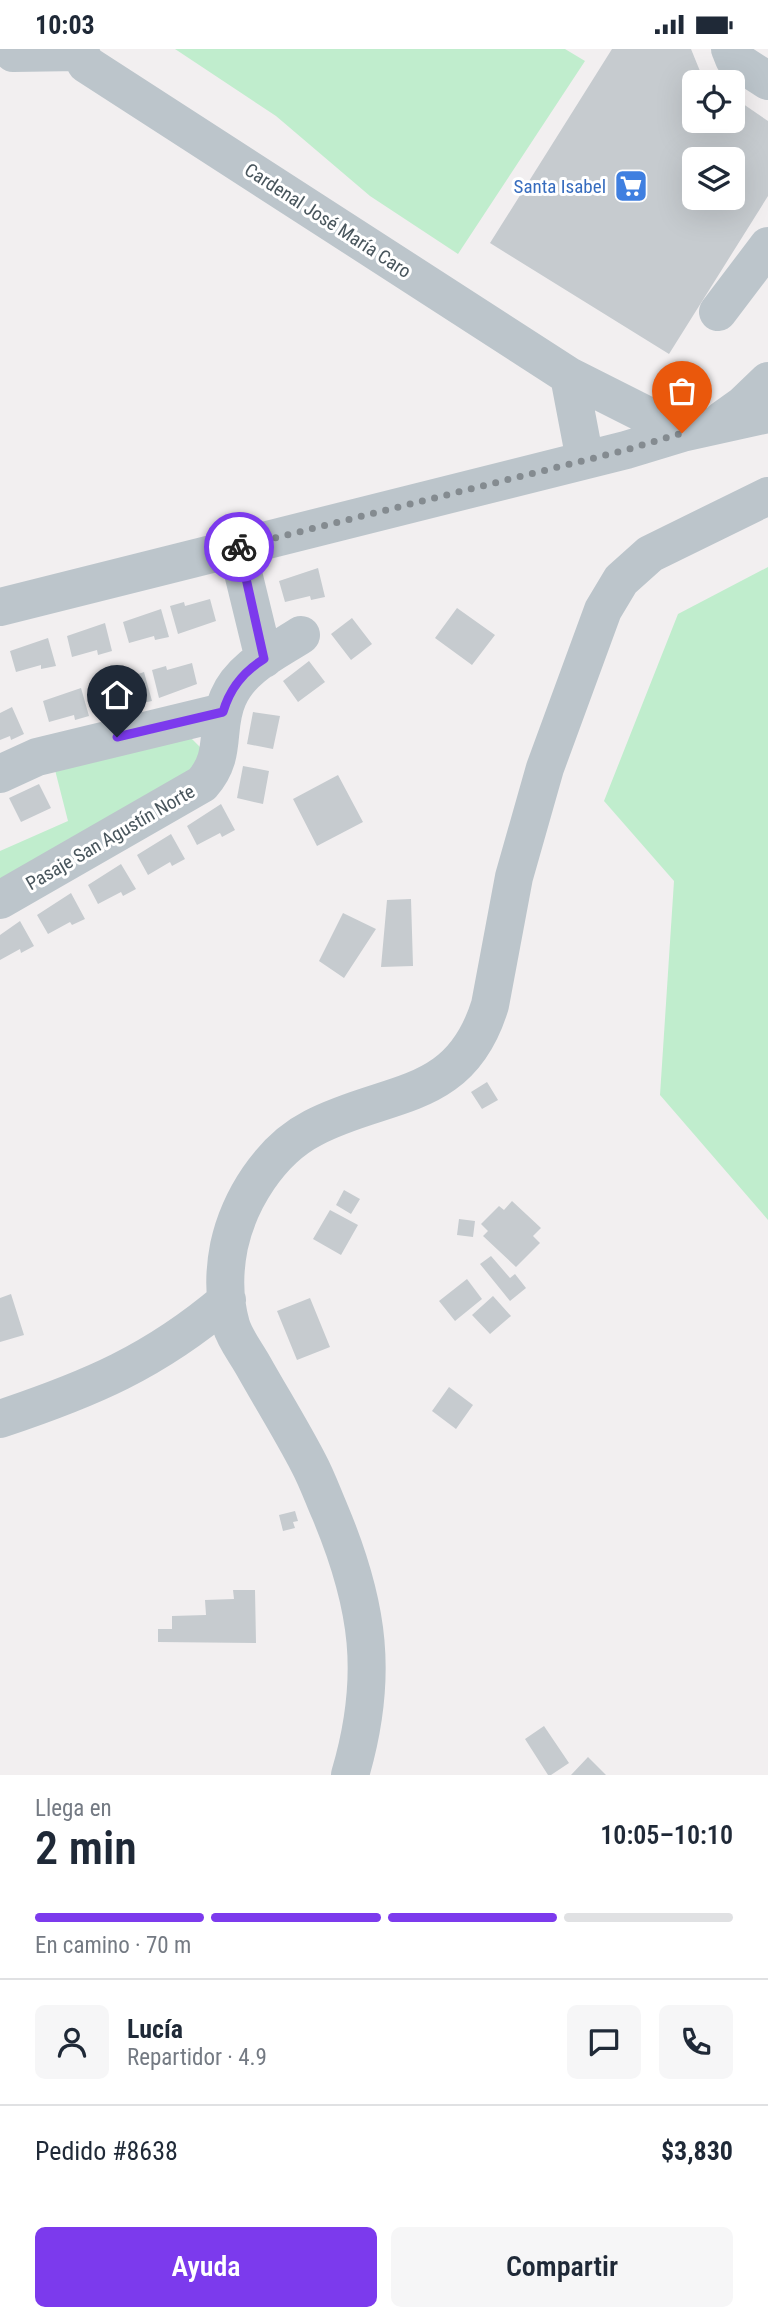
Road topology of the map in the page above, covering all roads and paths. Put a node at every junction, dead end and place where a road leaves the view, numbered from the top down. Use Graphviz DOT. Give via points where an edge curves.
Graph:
graph roads {
  1 [pos="730,49"];
  2 [pos="81,55"];
  3 [pos="7,63"];
  4 [pos="768,81"];
  5 [pos="768,246"];
  6 [pos="718,312"];
  7 [pos="569,376"];
  8 [pos="768,381"];
  9 [pos="768,414"];
  10 [pos="696,431"];
  11 [pos="585,460"];
  12 [pos="768,496"];
  13 [pos="237,548"];
  14 [pos="0,607"];
  15 [pos="301,635"];
  16 [pos="264,659"];
  17 [pos="223,712"];
  18 [pos="0,773"];
  19 [pos="0,900"];
  20 [pos="227,1300"];
  21 [pos="0,1419"];
  22 [pos="350,1775"];
  1 -- 4 [label="street" via="734,59"];
  2 -- 3 [label="street"];
  2 -- 7 [label="street, Cardenal José María Caro"];
  5 -- 6 [label="street"];
  7 -- 10 [label="street, Cardenal José María Caro"];
  7 -- 11 [label="street"];
  8 -- 10 [label="street" via="743,405"];
  9 -- 10 [label="street"];
  10 -- 11 [label="street"];
  11 -- 13 [label="street"];
  12 -- 20 [label="street" via="650,554 611,595 545,768 514,877 490,1005 474,1044 461,1061 430,1084 312,1128 275,1158 237,1219 226,1272"];
  13 -- 14 [label="street"];
  13 -- 16 [label="street"];
  15 -- 16 [label="street, Pasaje San Agustín Norte"];
  16 -- 17 [label="street, Pasaje San Agustín Norte" via="241,677"];
  17 -- 18 [label="street" via="37,757"];
  17 -- 19 [label="street, Pasaje San Agustín Norte" via="220,753 202,784"];
  20 -- 21 [label="street" via="122,1373"];
  20 -- 22 [label="street" via="232,1327 310,1465 356,1579 367,1680"];
}
